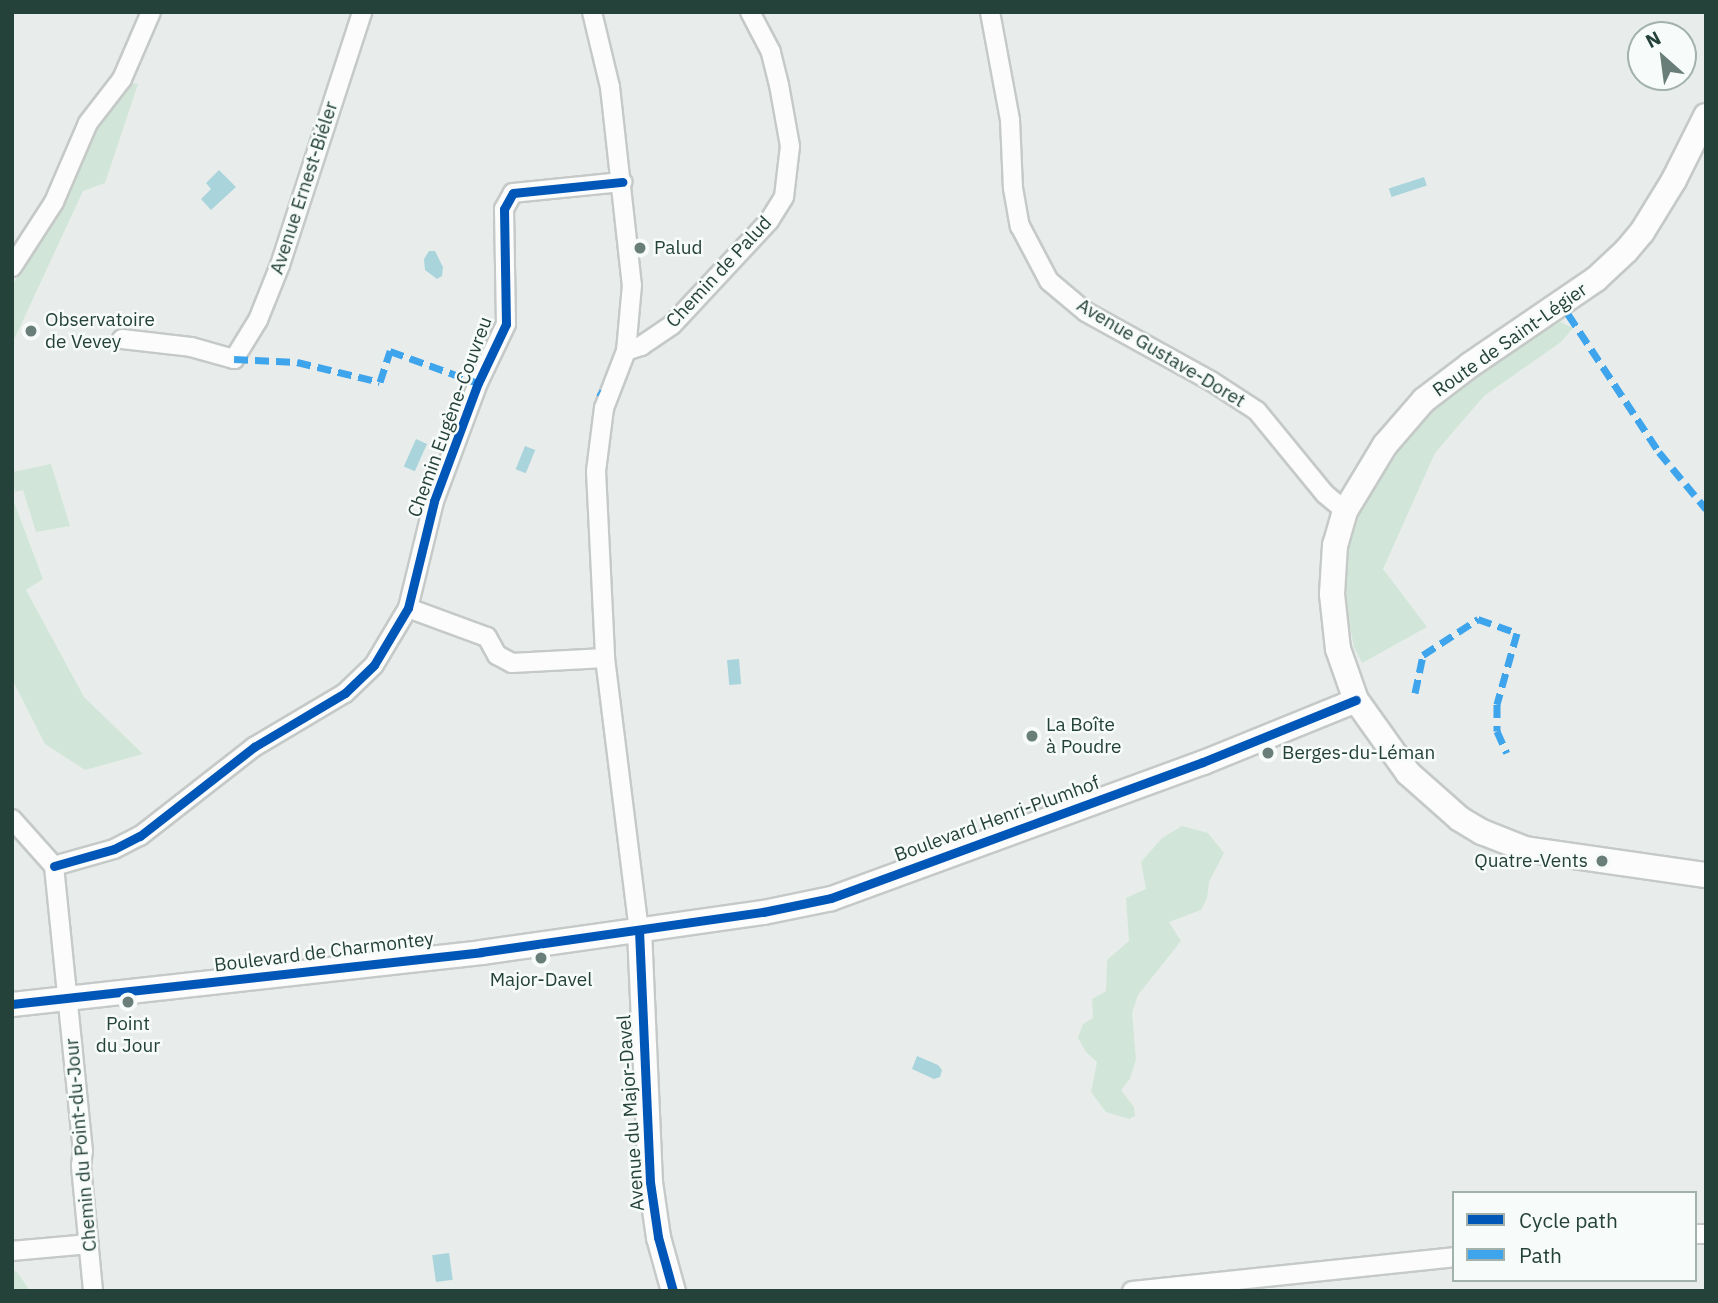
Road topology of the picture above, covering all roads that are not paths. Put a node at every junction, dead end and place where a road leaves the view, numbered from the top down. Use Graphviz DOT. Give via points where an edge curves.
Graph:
graph roads {
  1 [pos="151,12"];
  2 [pos="362,12"];
  3 [pos="592,12"];
  4 [pos="750,12"];
  5 [pos="990,12"];
  6 [pos="1706,116"];
  7 [pos="622,182"];
  8 [pos="12,267"];
  9 [pos="122,339"];
  10 [pos="626,351"];
  11 [pos="1345,510"];
  12 [pos="408,608"];
  13 [pos="605,658"];
  14 [pos="1356,700"];
  15 [pos="12,819"];
  16 [pos="54,866"];
  17 [pos="1706,875"];
  18 [pos="639,930"];
  19 [pos="68,999"];
  20 [pos="12,1004"];
  21 [pos="89,1244"];
  22 [pos="12,1251"];
  23 [pos="1452,1257"];
  24 [pos="93,1291"];
  25 [pos="673,1291"];
  26 [pos="1132,1291"];
  1 -- 8 [label="street" via="122,79 88,123 54,202"];
  2 -- 9 [label="street, Avenue Ernest-Biéler" via="280,265 258,320 234,359 191,347"];
  3 -- 7 [label="street, Avenue du Major-Davel" via="610,87"];
  4 -- 10 [label="street, Chemin de Palud" via="771,52 779,85 790,146 784,197 769,221 672,325"];
  5 -- 11 [label="street, Avenue Gustave-Doret" via="1010,120 1010,165 1020,226 1049,281 1086,312 1257,411 1325,494"];
  6 -- 11 [label="main road, Route de Saint-Légier" via="1674,180 1626,251 1595,279 1424,400 1385,444"];
  7 -- 10 [label="street, Avenue du Major-Davel" via="632,285"];
  7 -- 12 [label="street, Chemin Eugène-Couvreu" via="513,193 504,209 506,324 468,408 435,501"];
  10 -- 13 [label="street, Avenue du Major-Davel" via="604,408 596,471"];
  11 -- 14 [label="main road, Route de Saint-Légier" via="1335,545 1332,594 1338,649"];
  12 -- 13 [label="street" via="487,637 497,655 512,663"];
  12 -- 16 [label="street, Chemin Eugène-Couvreu" via="374,665 345,693 254,747 140,836 114,849"];
  13 -- 18 [label="street, Avenue du Major-Davel"];
  14 -- 17 [label="main road, Route de Saint-Légier" via="1415,780 1440,804 1482,832 1555,855"];
  14 -- 18 [label="street, Boulevard Henri-Plumhof" via="1203,762 831,898"];
  15 -- 16 [label="street"];
  16 -- 19 [label="street, Chemin du Point-du-Jour"];
  18 -- 19 [label="street, Boulevard de Charmontey"];
  18 -- 25 [label="street, Avenue du Major-Davel" via="650,1182 657,1237"];
  19 -- 20 [label="street, Boulevard de Charmontey"];
  19 -- 21 [label="street, Chemin du Point-du-Jour"];
  21 -- 22 [label="street"];
  21 -- 24 [label="street, Chemin du Point-du-Jour"];
  23 -- 26 [label="street"];
}
